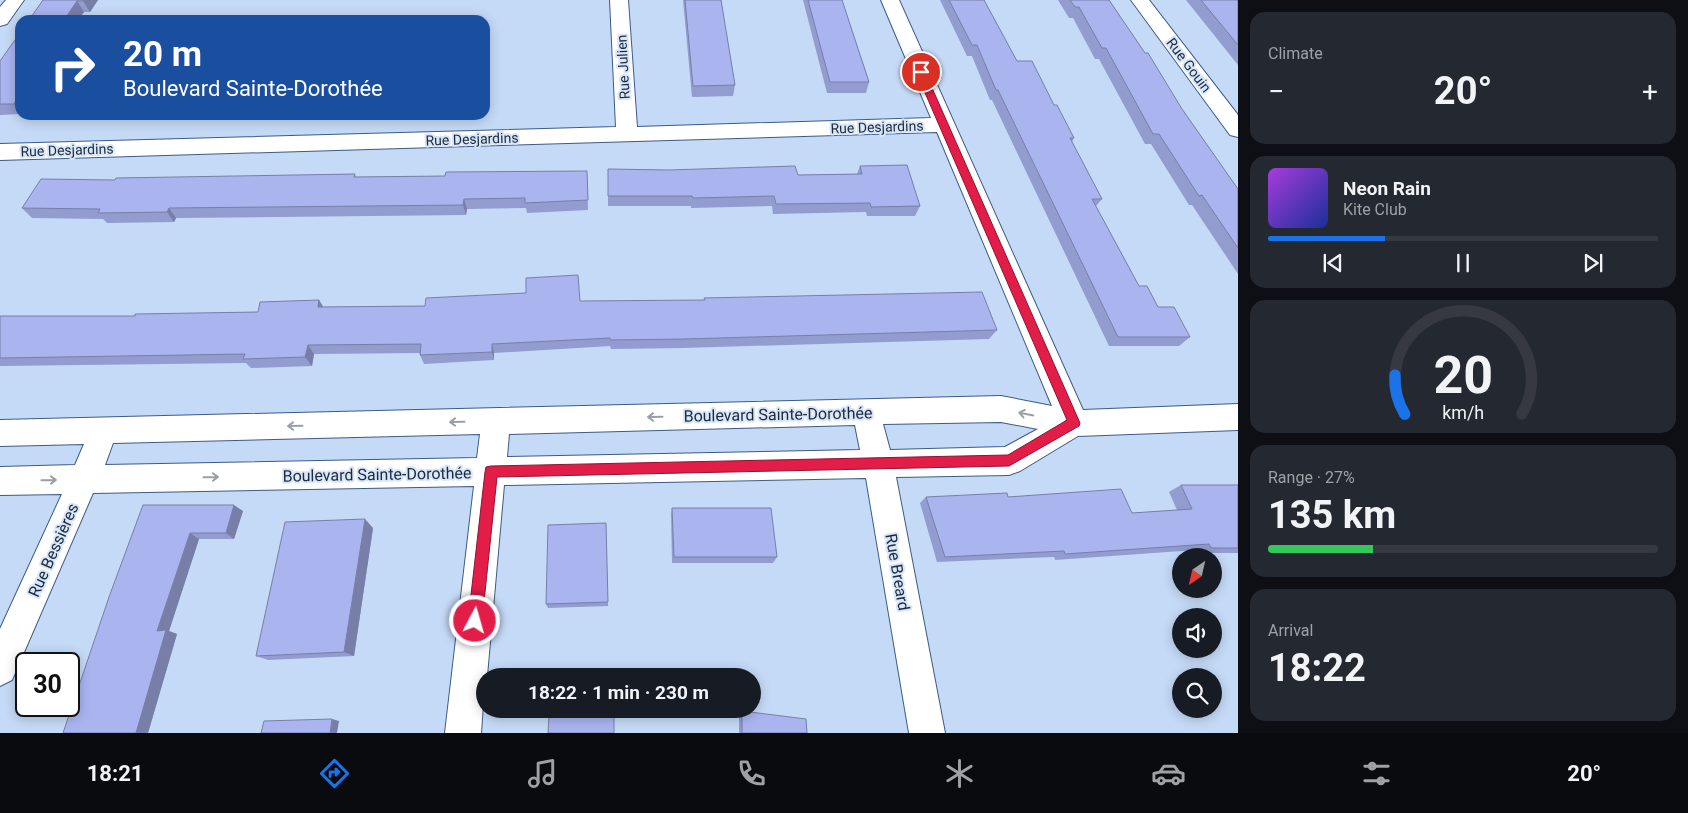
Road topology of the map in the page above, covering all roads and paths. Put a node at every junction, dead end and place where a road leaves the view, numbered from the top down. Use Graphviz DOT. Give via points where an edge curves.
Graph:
graph roads {
  1 [pos="15,0"];
  2 [pos="619,0"];
  3 [pos="890,0"];
  4 [pos="1140,0"];
  5 [pos="0,20"];
  6 [pos="944,125"];
  7 [pos="1238,130"];
  8 [pos="627,134"];
  9 [pos="0,152"];
  10 [pos="866,412"];
  11 [pos="1238,417"];
  12 [pos="496,421"];
  13 [pos="1074,423"];
  14 [pos="104,430"];
  15 [pos="0,433"];
  16 [pos="878,463"];
  17 [pos="491,472"];
  18 [pos="84,480"];
  19 [pos="0,482"];
  20 [pos="0,668"];
  21 [pos="463,733"];
  22 [pos="927,733"];
  1 -- 5 [label="street"];
  2 -- 8 [label="street, Rue Julien"];
  3 -- 6 [label="street"];
  4 -- 7 [label="street, Rue Gouin"];
  6 -- 8 [label="street, Rue Desjardins"];
  6 -- 13 [label="street"];
  8 -- 9 [label="street, Rue Desjardins"];
  10 -- 12 [label="street, Boulevard Sainte-Dorothée, one-way"];
  13 -- 10 [label="street, Boulevard Sainte-Dorothée, one-way" via="1001,409"];
  10 -- 16 [label="street, Rue Breard"];
  11 -- 13 [label="street, Boulevard Sainte-Dorothée"];
  12 -- 14 [label="street, Boulevard Sainte-Dorothée, one-way"];
  12 -- 17 [label="street"];
  13 -- 16 [label="street, Boulevard Sainte-Dorothée" via="1009,461"];
  14 -- 15 [label="street, Boulevard Sainte-Dorothée"];
  14 -- 18 [label="street, Rue Bessières"];
  16 -- 17 [label="street, Boulevard Sainte-Dorothée"];
  16 -- 22 [label="street, Rue Breard"];
  18 -- 17 [label="street, Boulevard Sainte-Dorothée, one-way"];
  17 -- 21 [label="street"];
  19 -- 18 [label="street, Boulevard Sainte-Dorothée, one-way"];
  18 -- 20 [label="street, Rue Bessières"];
}
